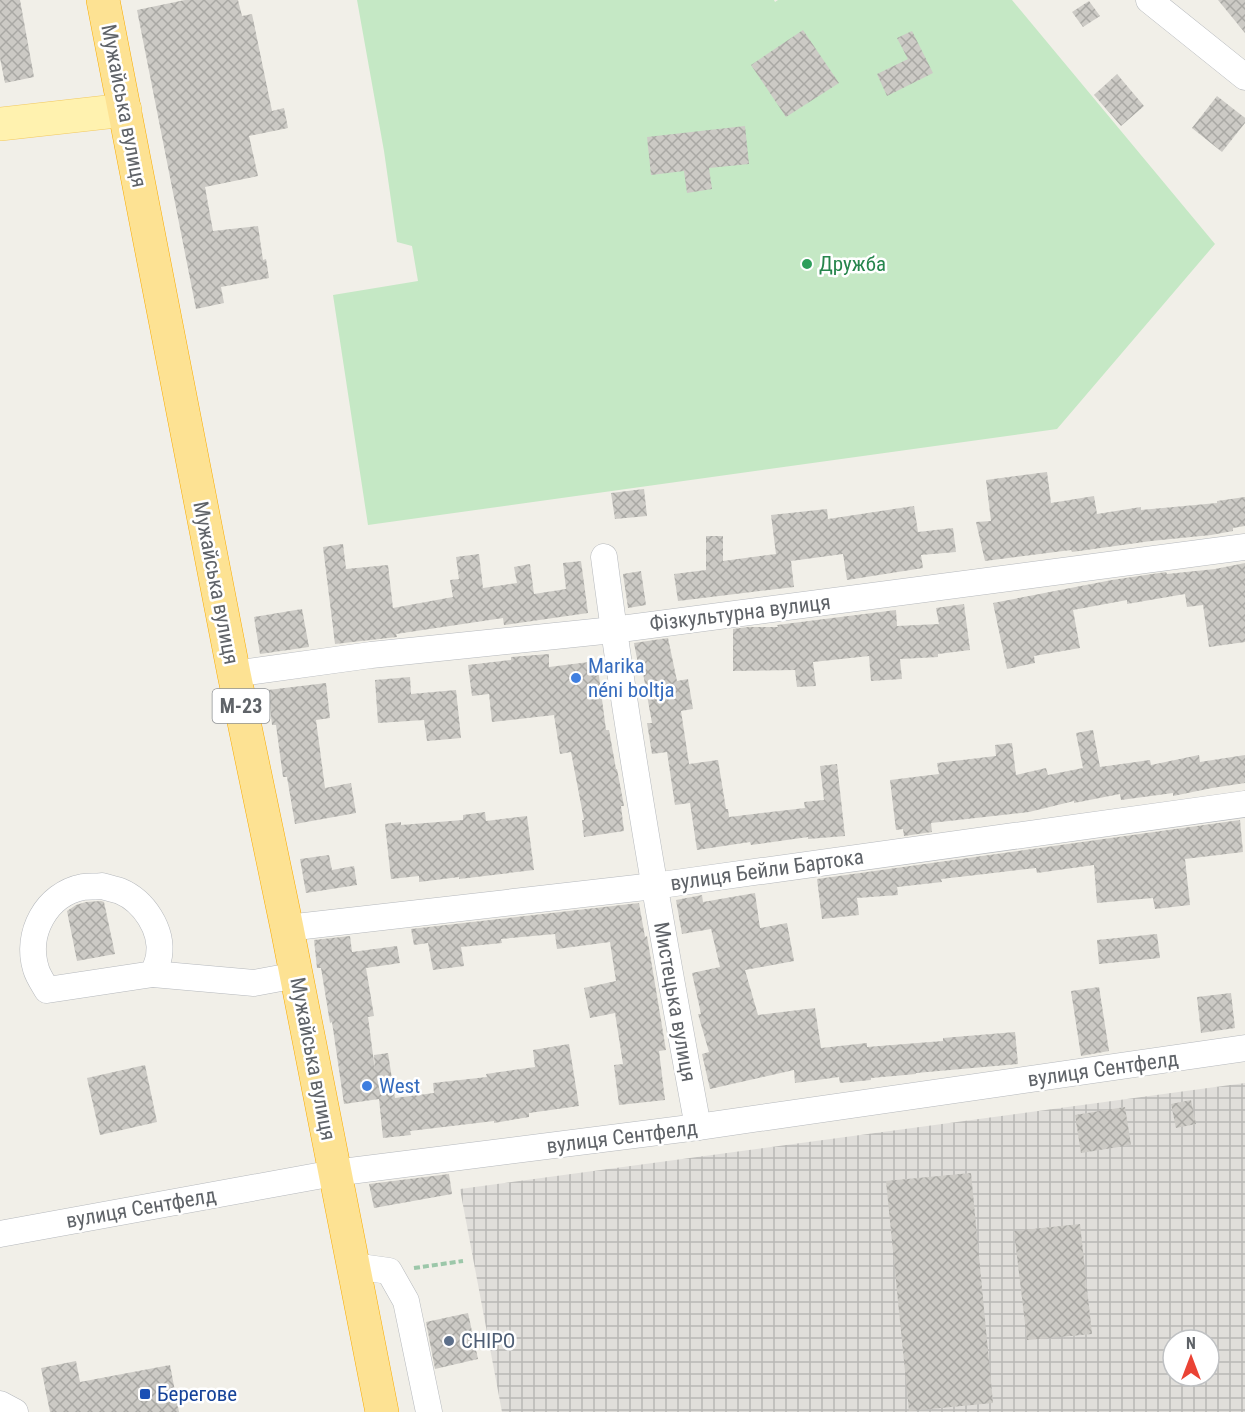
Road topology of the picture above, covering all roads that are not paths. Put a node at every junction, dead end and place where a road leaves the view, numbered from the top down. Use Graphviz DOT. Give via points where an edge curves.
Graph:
graph roads {
  1 [pos="103,0"];
  2 [pos="1149,0"];
  3 [pos="1245,77"];
  4 [pos="125,110"];
  5 [pos="0,124"];
  6 [pos="1245,547"];
  7 [pos="604,557"];
  8 [pos="613,630"];
  9 [pos="234,674"];
  10 [pos="1245,804"];
  11 [pos="654,886"];
  12 [pos="287,928"];
  13 [pos="153,974"];
  14 [pos="297,975"];
  15 [pos="1245,1048"];
  16 [pos="698,1127"];
  17 [pos="334,1173"];
  18 [pos="0,1234"];
  19 [pos="353,1266"];
  20 [pos="0,1404"];
  21 [pos="15,1412"];
  22 [pos="382,1412"];
  23 [pos="429,1412"];
  1 -- 4 [label="highway, Мужайська вулиця / М-23"];
  2 -- 3 [label="street"];
  4 -- 5 [label="main road"];
  4 -- 9 [label="highway, Мужайська вулиця / М-23"];
  6 -- 8 [label="street, Фізкультурна вулиця"];
  7 -- 8 [label="street, Мистецька вулиця"];
  8 -- 9 [label="street, Фізкультурна вулиця"];
  8 -- 11 [label="street, Мистецька вулиця"];
  9 -- 12 [label="highway, Мужайська вулиця / М-23"];
  10 -- 11 [label="street, вулиця Бейли Бартока"];
  11 -- 12 [label="street, вулиця Бейли Бартока"];
  11 -- 16 [label="street, Мистецька вулиця"];
  12 -- 14 [label="highway, Мужайська вулиця / М-23"];
  13 -- 13 [label="street" via="159,955 151,917 121,891 102,886 62,896 46,910 36,929 32,950 36,971 46,990"];
  13 -- 14 [label="street" via="254,983"];
  14 -- 17 [label="highway, Мужайська вулиця / М-23"];
  15 -- 16 [label="street, вулиця Сентфелд"];
  16 -- 17 [label="street, вулиця Сентфелд"];
  17 -- 18 [label="street, вулиця Сентфелд"];
  17 -- 19 [label="highway, Мужайська вулиця / М-23"];
  19 -- 22 [label="highway, Мужайська вулиця / М-23"];
  19 -- 23 [label="street" via="389,1271 406,1301"];
  20 -- 21 [label="street"];
}
